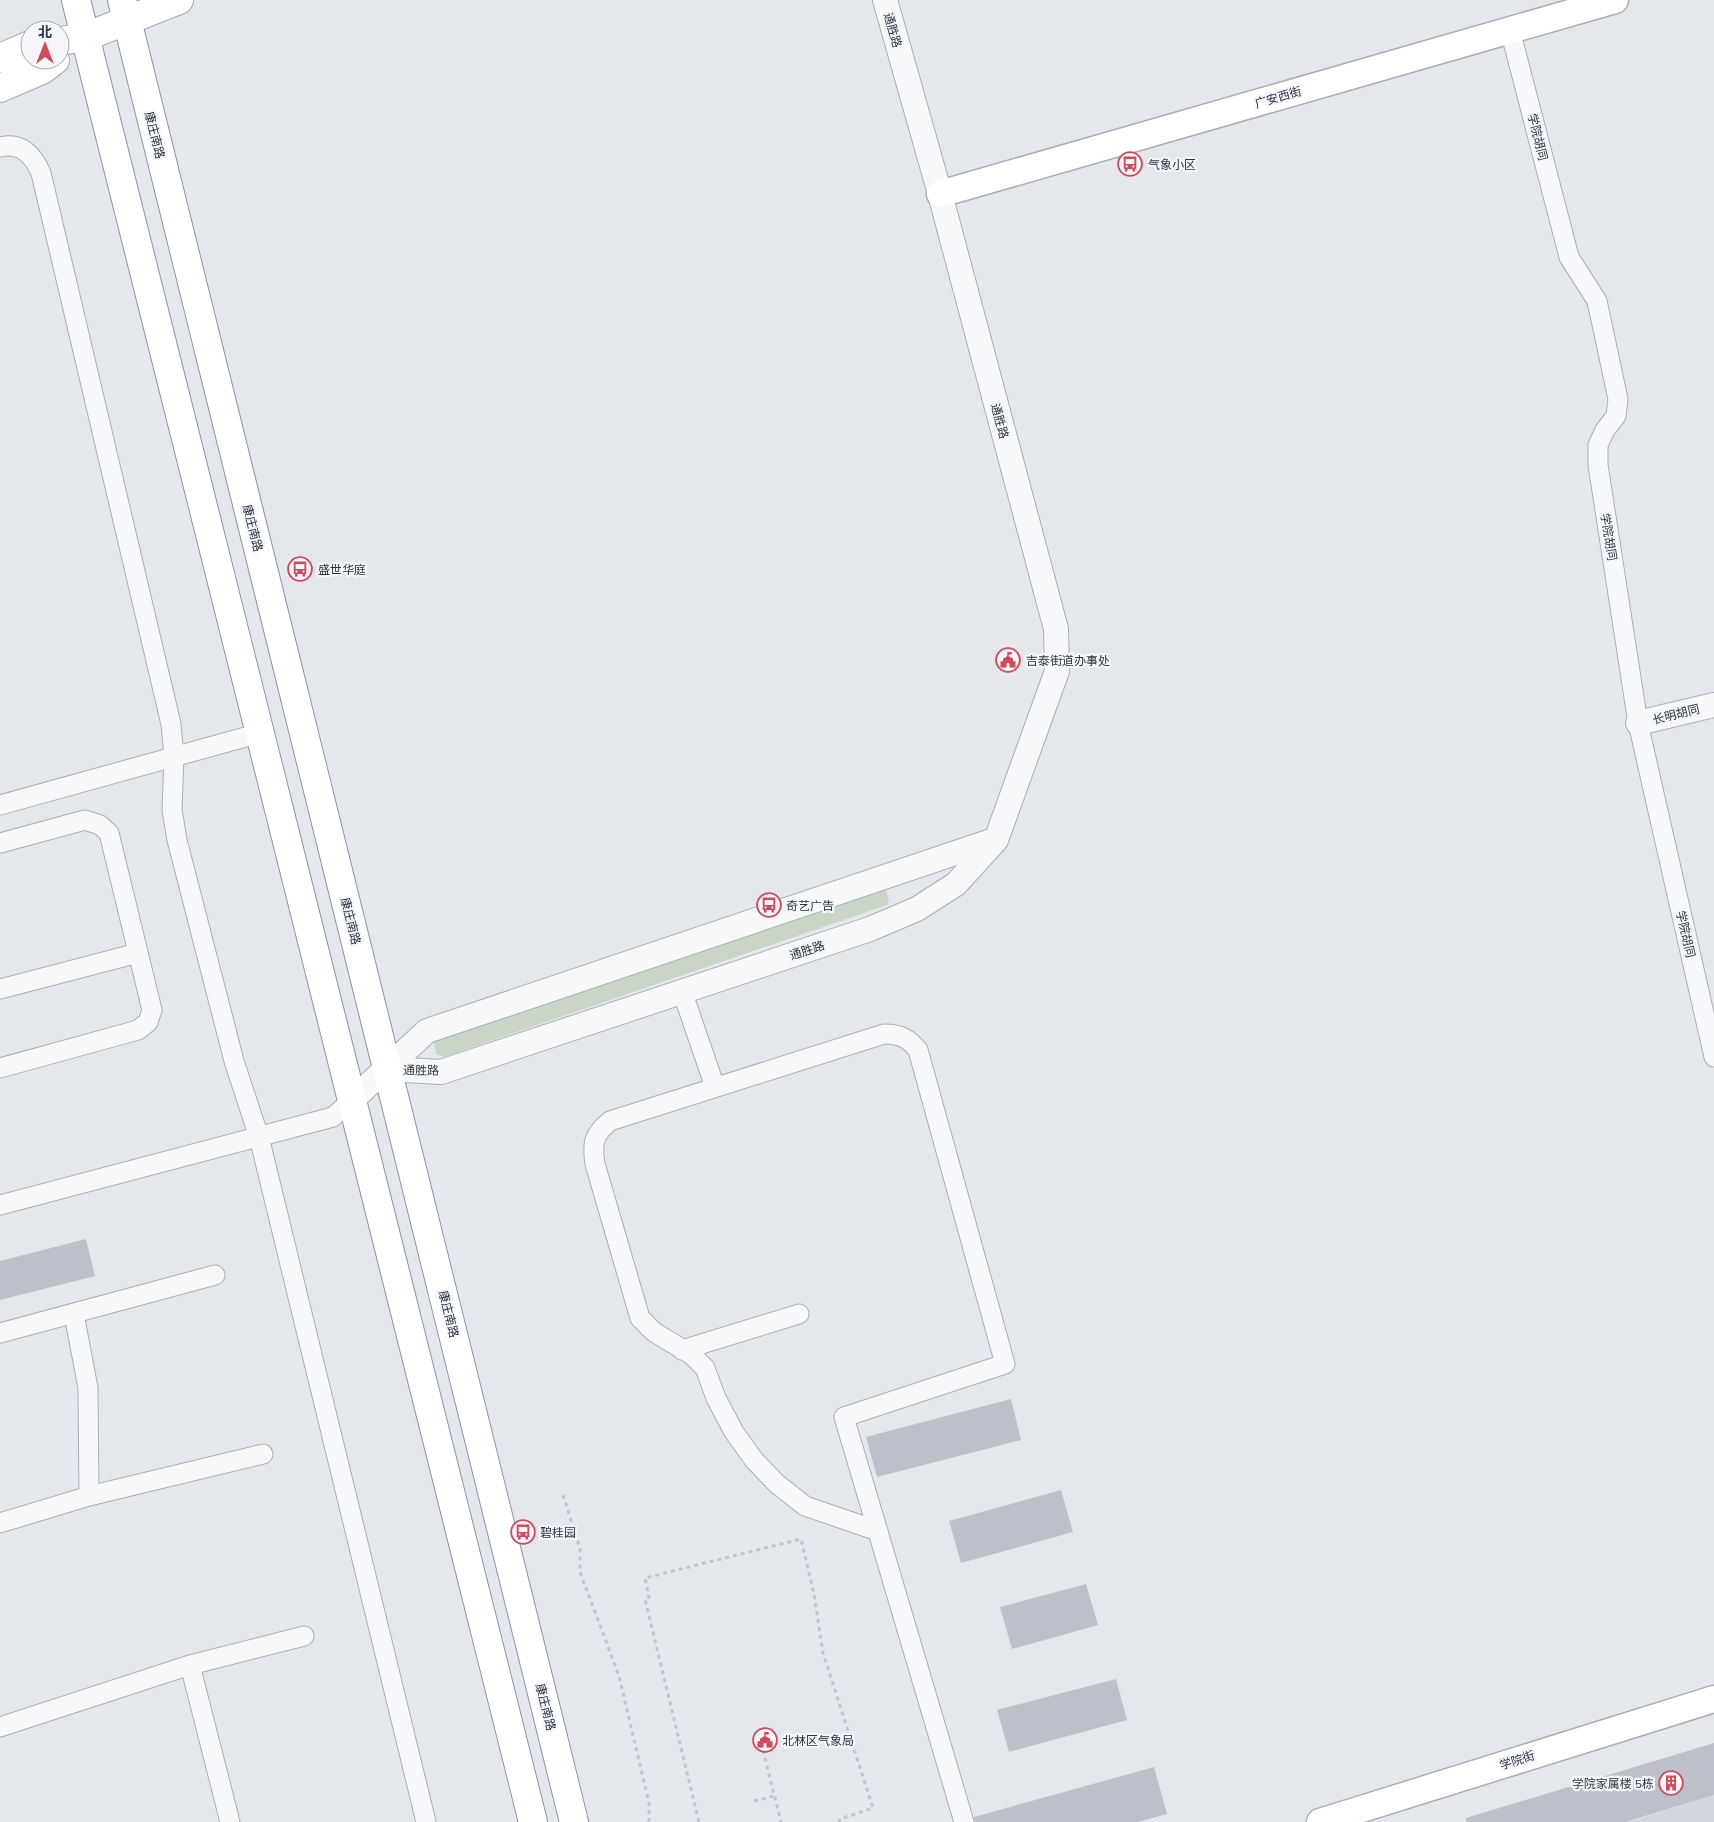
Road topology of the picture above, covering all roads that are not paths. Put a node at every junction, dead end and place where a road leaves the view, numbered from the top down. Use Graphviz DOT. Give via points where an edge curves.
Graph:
graph roads {
  1 [pos="76,0"];
  2 [pos="179,0"];
  3 [pos="885,0"];
  4 [pos="1615,0"];
  5 [pos="124,10"];
  6 [pos="1510,30"];
  7 [pos="72,39"];
  8 [pos="20,49"];
  9 [pos="0,58"];
  10 [pos="42,70"];
  11 [pos="0,88"];
  12 [pos="0,147"];
  13 [pos="940,194"];
  14 [pos="1714,705"];
  15 [pos="1638,723"];
  16 [pos="260,733"];
  17 [pos="174,756"];
  18 [pos="0,805"];
  19 [pos="996,840"];
  20 [pos="0,843"];
  21 [pos="138,952"];
  22 [pos="0,989"];
  23 [pos="682,991"];
  24 [pos="1714,1057"];
  25 [pos="0,1068"];
  26 [pos="388,1069"];
  27 [pos="715,1087"];
  28 [pos="352,1100"];
  29 [pos="259,1137"];
  30 [pos="0,1204"];
  31 [pos="215,1275"];
  32 [pos="74,1314"];
  33 [pos="799,1314"];
  34 [pos="0,1332"];
  35 [pos="682,1350"];
  36 [pos="263,1454"];
  37 [pos="89,1496"];
  38 [pos="0,1523"];
  39 [pos="878,1531"];
  40 [pos="304,1636"];
  41 [pos="190,1665"];
  42 [pos="1714,1700"];
  43 [pos="0,1727"];
  44 [pos="230,1822"];
  45 [pos="426,1822"];
  46 [pos="533,1822"];
  47 [pos="574,1822"];
  48 [pos="964,1822"];
  49 [pos="1320,1822"];
  1 -- 7 [label="main road"];
  2 -- 5 [label="main road"];
  3 -- 13 [label="street, 通胜路"];
  4 -- 6 [label="main road, 广安西街"];
  5 -- 7 [label="main road"];
  5 -- 26 [label="main road, 康庄南路"];
  6 -- 13 [label="main road, 广安西街"];
  6 -- 15 [label="street, 学院胡同" via="1569,257 1597,301 1618,399 1616,416 1598,445 1598,465"];
  7 -- 16 [label="main road"];
  8 -- 9 [label="main road"];
  10 -- 11 [label="main road"];
  12 -- 17 [label="street" via="8,145 24,149 42,173 171,724"];
  13 -- 19 [label="street, 通胜路" via="1056,629 1058,649 1057,671"];
  14 -- 15 [label="street, 长明胡同"];
  15 -- 24 [label="street, 学院胡同"];
  16 -- 17 [label="street"];
  16 -- 28 [label="main road"];
  17 -- 18 [label="street"];
  17 -- 29 [label="street" via="172,810 177,840 234,1061"];
  19 -- 23 [label="street, 通胜路" via="956,884 917,908 870,928"];
  19 -- 26 [label="street, 通胜路" via="427,1031"];
  20 -- 21 [label="street" via="85,820 100,825 109,833"];
  21 -- 22 [label="street"];
  21 -- 25 [label="street" via="152,1010 148,1022 138,1030"];
  23 -- 26 [label="street, 通胜路" via="441,1072"];
  23 -- 27 [label="street"];
  26 -- 28 [label="street"];
  26 -- 47 [label="main road, 康庄南路"];
  27 -- 35 [label="street" via="610,1121 598,1132 593,1148 640,1318 654,1332"];
  27 -- 39 [label="street" via="884,1034 899,1034 918,1050 1005,1364 844,1417"];
  28 -- 29 [label="street" via="333,1117"];
  28 -- 46 [label="main road"];
  29 -- 30 [label="street"];
  29 -- 45 [label="street"];
  31 -- 32 [label="street"];
  32 -- 34 [label="street"];
  32 -- 37 [label="street" via="88,1388"];
  33 -- 35 [label="street"];
  35 -- 39 [label="street" via="705,1368 734,1432 776,1483 806,1506"];
  36 -- 37 [label="street"];
  37 -- 38 [label="street"];
  39 -- 48 [label="street"];
  40 -- 41 [label="street"];
  41 -- 43 [label="street"];
  41 -- 44 [label="street"];
  42 -- 49 [label="main road, 学院街"];
}
